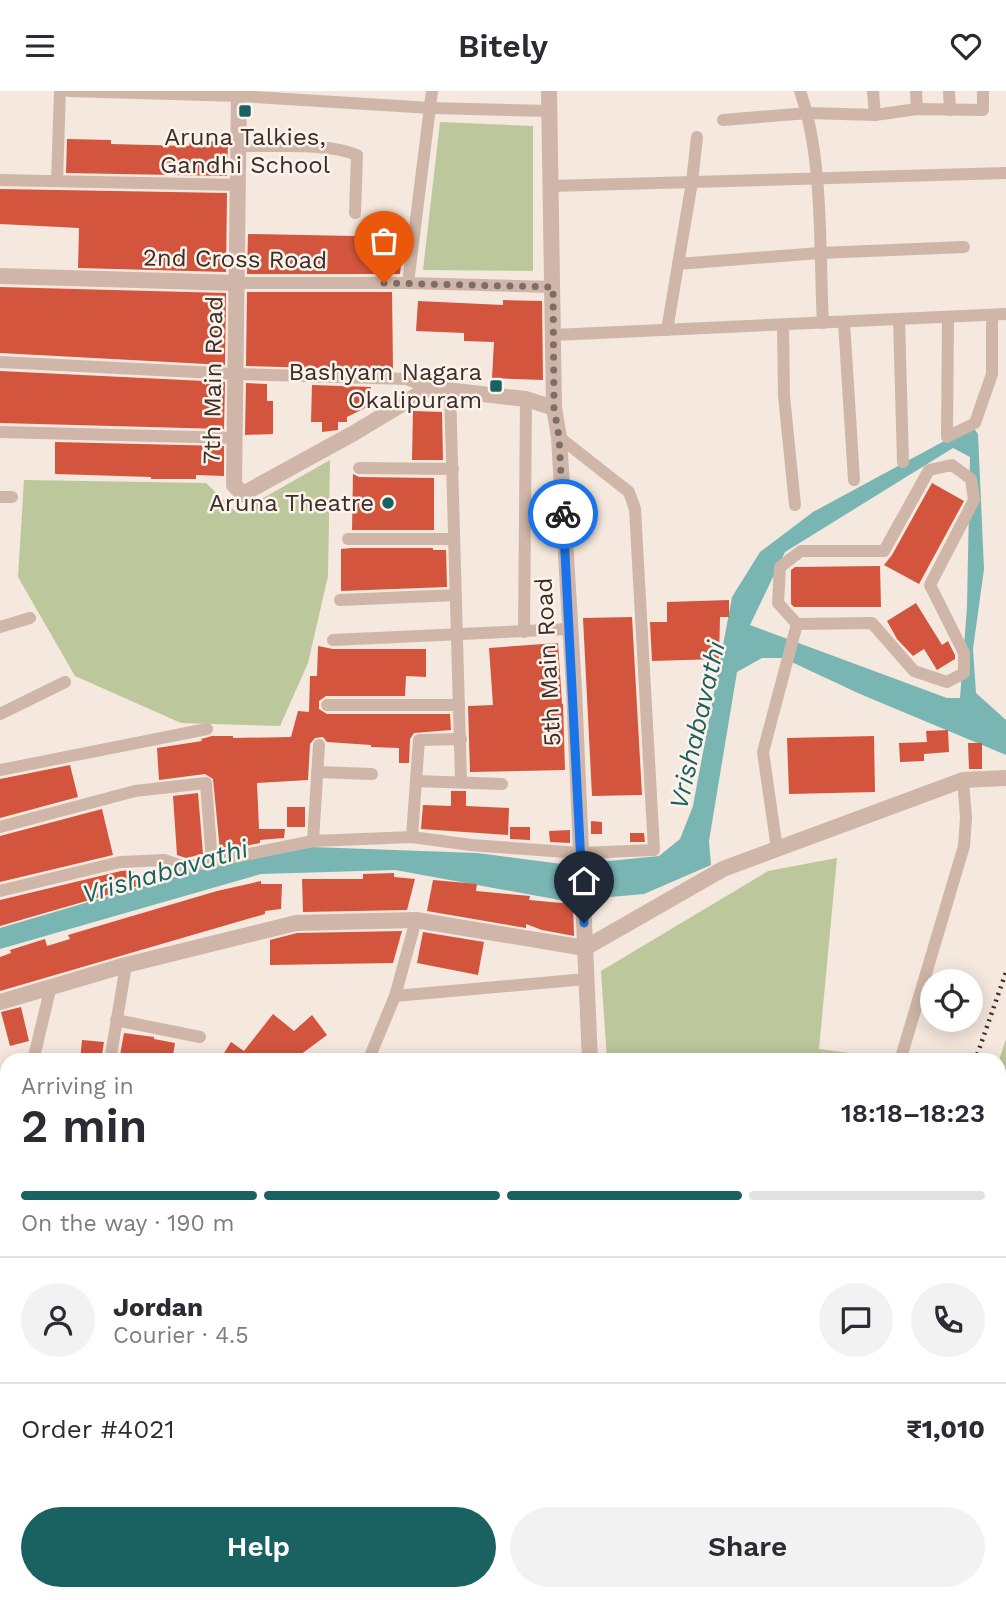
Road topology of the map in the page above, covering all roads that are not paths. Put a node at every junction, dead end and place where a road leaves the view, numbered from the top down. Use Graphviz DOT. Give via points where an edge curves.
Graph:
graph roads {
  1 [pos="60,91"];
  2 [pos="69,91"];
  3 [pos="432,91"];
  4 [pos="549,91"];
  5 [pos="800,91"];
  6 [pos="873,91"];
  7 [pos="916,91"];
  8 [pos="949,91"];
  9 [pos="984,91"];
  10 [pos="239,93"];
  11 [pos="431,108"];
  12 [pos="917,109"];
  13 [pos="950,110"];
  14 [pos="550,111"];
  15 [pos="808,113"];
  16 [pos="875,115"];
  17 [pos="723,120"];
  18 [pos="697,137"];
  19 [pos="240,146"];
  20 [pos="1006,173"];
  21 [pos="816,179"];
  22 [pos="0,180"];
  23 [pos="57,181"];
  24 [pos="692,182"];
  25 [pos="239,185"];
  26 [pos="551,186"];
  27 [pos="355,213"];
  28 [pos="964,247"];
  29 [pos="820,253"];
  30 [pos="678,264"];
  31 [pos="0,276"];
  32 [pos="238,283"];
  33 [pos="408,283"];
  34 [pos="553,287"];
  35 [pos="1006,313"];
  36 [pos="992,315"];
  37 [pos="948,317"];
  38 [pos="899,319"];
  39 [pos="844,322"];
  40 [pos="822,323"];
  41 [pos="783,325"];
  42 [pos="667,330"];
  43 [pos="554,335"];
  44 [pos="0,362"];
  45 [pos="236,375"];
  46 [pos="429,388"];
  47 [pos="450,391"];
  48 [pos="526,399"];
  49 [pos="554,408"];
  50 [pos="0,432"];
  51 [pos="559,437"];
  52 [pos="235,438"];
  53 [pos="903,462"];
  54 [pos="359,468"];
  55 [pos="453,469"];
  56 [pos="854,479"];
  57 [pos="795,505"];
  58 [pos="348,538"];
  59 [pos="454,538"];
  60 [pos="456,595"];
  61 [pos="341,600"];
  62 [pos="30,618"];
  63 [pos="797,624"];
  64 [pos="0,627"];
  65 [pos="569,629"];
  66 [pos="524,632"];
  67 [pos="457,634"];
  68 [pos="334,640"];
  69 [pos="65,682"];
  70 [pos="327,705"];
  71 [pos="459,705"];
  72 [pos="0,714"];
  73 [pos="207,729"];
  74 [pos="461,739"];
  75 [pos="319,745"];
  76 [pos="0,770"];
  77 [pos="317,772"];
  78 [pos="372,774"];
  79 [pos="1006,778"];
  80 [pos="963,780"];
  81 [pos="416,781"];
  82 [pos="461,781"];
  83 [pos="502,784"];
  84 [pos="0,827"];
  85 [pos="412,837"];
  86 [pos="313,841"];
  87 [pos="777,849"];
  88 [pos="580,853"];
  89 [pos="212,862"];
  90 [pos="0,891"];
  91 [pos="416,920"];
  92 [pos="585,948"];
  93 [pos="126,965"];
  94 [pos="586,979"];
  95 [pos="51,986"];
  96 [pos="395,996"];
  97 [pos="0,1002"];
  98 [pos="116,1020"];
  99 [pos="200,1037"];
  100 [pos="35,1053"];
  101 [pos="111,1053"];
  102 [pos="371,1053"];
  103 [pos="590,1053"];
  104 [pos="902,1053"];
  1 -- 23 [label="street"];
  2 -- 10 [label="street"];
  3 -- 11 [label="street"];
  4 -- 14 [label="street, 5th Main Road"];
  5 -- 15 [label="street"];
  6 -- 16 [label="street"];
  7 -- 12 [label="street"];
  8 -- 13 [label="street"];
  9 -- 13 [label="street" via="984,110"];
  10 -- 11 [label="street"];
  10 -- 19 [label="street, 7th Main Road"];
  11 -- 14 [label="street"];
  11 -- 33 [label="street"];
  12 -- 13 [label="street"];
  12 -- 16 [label="street"];
  14 -- 26 [label="street, 5th Main Road"];
  15 -- 16 [label="street"];
  15 -- 17 [label="street"];
  15 -- 21 [label="street"];
  18 -- 24 [label="street"];
  19 -- 25 [label="street, 7th Main Road"];
  19 -- 27 [label="street" via="357,155"];
  20 -- 21 [label="street"];
  21 -- 24 [label="street"];
  21 -- 29 [label="street"];
  22 -- 23 [label="street"];
  23 -- 25 [label="street"];
  24 -- 26 [label="street"];
  24 -- 30 [label="street"];
  25 -- 32 [label="street, 7th Main Road"];
  26 -- 34 [label="street, 5th Main Road"];
  28 -- 29 [label="street"];
  29 -- 30 [label="street"];
  29 -- 40 [label="street"];
  30 -- 42 [label="street"];
  31 -- 32 [label="street, 2nd Cross Road"];
  32 -- 33 [label="street, 2nd Cross Road"];
  32 -- 45 [label="street, 7th Main Road"];
  33 -- 34 [label="street, 2nd Cross Road"];
  34 -- 43 [label="street, 5th Main Road"];
  35 -- 36 [label="street"];
  36 -- 37 [label="street"];
  36 -- 37 [label="street" via="992,374 975,423 947,437"];
  37 -- 38 [label="street"];
  38 -- 39 [label="street"];
  38 -- 53 [label="street"];
  39 -- 40 [label="street"];
  39 -- 56 [label="street"];
  40 -- 41 [label="street"];
  41 -- 42 [label="street"];
  41 -- 57 [label="street" via="784,396"];
  42 -- 43 [label="street"];
  43 -- 49 [label="street, 5th Main Road"];
  44 -- 45 [label="street"];
  45 -- 46 [label="street" via="406,379"];
  45 -- 52 [label="street, 7th Main Road"];
  46 -- 47 [label="street"];
  46 -- 52 [label="street, 7th Main Road" via="243,494 234,485"];
  47 -- 48 [label="street"];
  47 -- 55 [label="street"];
  48 -- 49 [label="street"];
  48 -- 66 [label="street"];
  49 -- 51 [label="street, 5th Main Road"];
  50 -- 52 [label="street"];
  51 -- 65 [label="street, 5th Main Road"];
  51 -- 88 [label="street" via="629,492 635,509 644,636 654,850"];
  54 -- 55 [label="street"];
  55 -- 59 [label="street"];
  58 -- 59 [label="street"];
  59 -- 60 [label="street"];
  60 -- 61 [label="street"];
  60 -- 67 [label="street"];
  62 -- 64 [label="street"];
  63 -- 63 [label="street" via="873,623 914,671 947,682 964,673 964,653 930,585 974,500 971,479 952,465 929,470 884,551 802,551 780,567 778,603"];
  63 -- 87 [label="street" via="763,752"];
  65 -- 66 [label="street"];
  65 -- 88 [label="street, 5th Main Road"];
  66 -- 67 [label="street"];
  67 -- 68 [label="street"];
  67 -- 71 [label="street"];
  69 -- 72 [label="street"];
  70 -- 71 [label="street"];
  71 -- 74 [label="street"];
  73 -- 76 [label="street"];
  74 -- 81 [label="street" via="419,740"];
  74 -- 82 [label="street"];
  75 -- 77 [label="street"];
  77 -- 78 [label="street"];
  77 -- 86 [label="street"];
  79 -- 80 [label="street"];
  80 -- 87 [label="street"];
  80 -- 104 [label="street" via="964,846"];
  81 -- 82 [label="street"];
  81 -- 85 [label="street"];
  82 -- 83 [label="street"];
  84 -- 89 [label="street" via="135,791 206,783"];
  85 -- 86 [label="street"];
  85 -- 88 [label="street"];
  86 -- 89 [label="street"];
  87 -- 92 [label="street" via="723,869"];
  88 -- 92 [label="street, 5th Main Road"];
  89 -- 90 [label="street" via="185,867 164,860 120,862"];
  91 -- 92 [label="street"];
  91 -- 93 [label="street" via="296,923"];
  91 -- 96 [label="street"];
  92 -- 94 [label="street, 5th Main Road"];
  93 -- 95 [label="street"];
  93 -- 98 [label="street"];
  94 -- 96 [label="street"];
  94 -- 103 [label="street, 5th Main Road"];
  95 -- 97 [label="street"];
  95 -- 100 [label="street"];
  96 -- 102 [label="street"];
  98 -- 99 [label="street"];
  98 -- 101 [label="street"];
}
